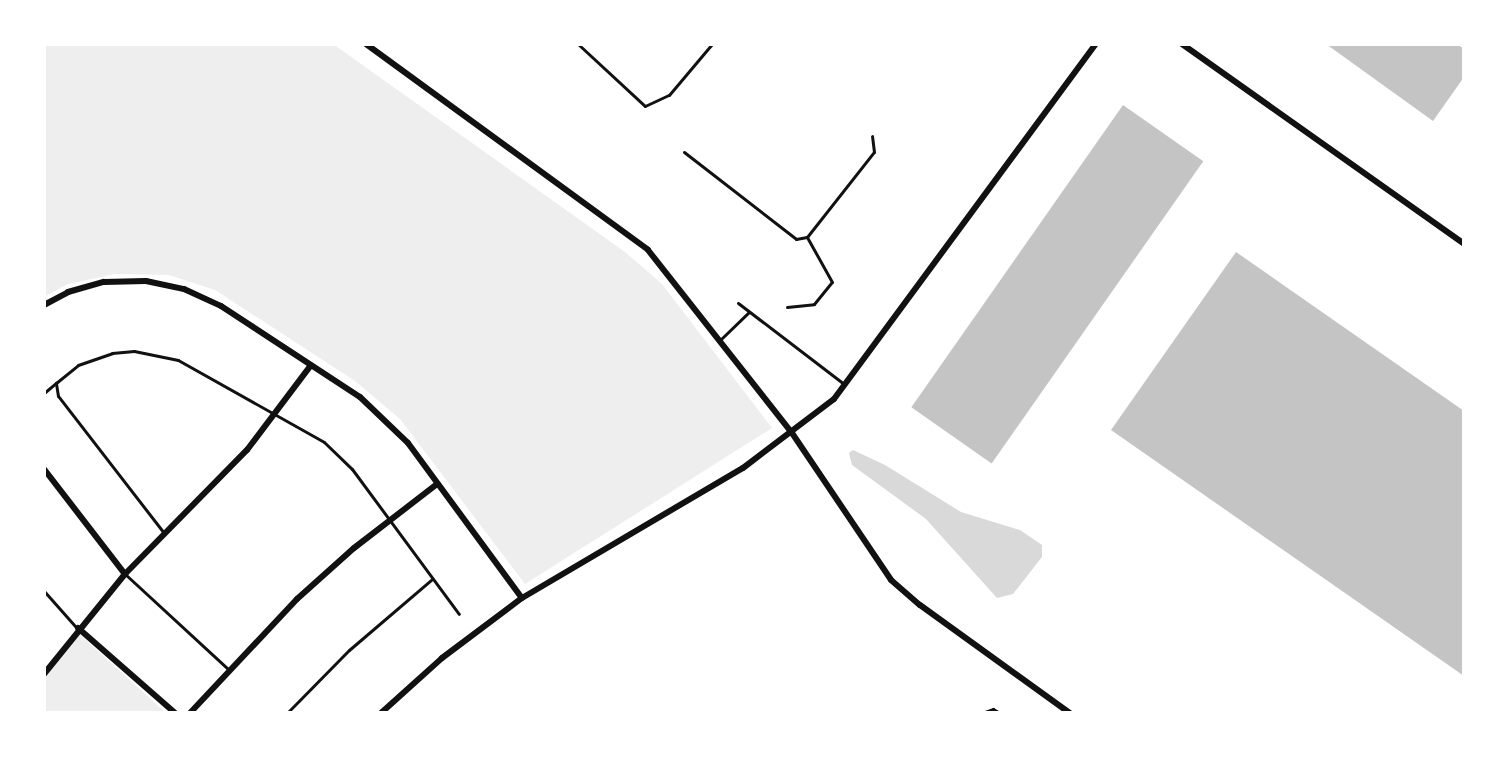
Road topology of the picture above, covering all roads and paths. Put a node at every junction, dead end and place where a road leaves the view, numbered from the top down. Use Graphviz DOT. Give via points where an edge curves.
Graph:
graph roads {
  1 [pos="366,44"];
  2 [pos="578,44"];
  3 [pos="712,44"];
  4 [pos="1096,44"];
  5 [pos="1182,44"];
  6 [pos="872,136"];
  7 [pos="684,152"];
  8 [pos="807,237"];
  9 [pos="1464,244"];
  10 [pos="738,303"];
  11 [pos="44,305"];
  12 [pos="787,307"];
  13 [pos="749,312"];
  14 [pos="721,339"];
  15 [pos="311,365"];
  16 [pos="56,383"];
  17 [pos="847,386"];
  18 [pos="44,393"];
  19 [pos="274,417"];
  20 [pos="792,433"];
  21 [pos="44,469"];
  22 [pos="437,484"];
  23 [pos="389,520"];
  24 [pos="164,533"];
  25 [pos="125,574"];
  26 [pos="432,579"];
  27 [pos="44,591"];
  28 [pos="522,598"];
  29 [pos="459,614"];
  30 [pos="78,628"];
  31 [pos="228,669"];
  32 [pos="44,674"];
  33 [pos="175,713"];
  34 [pos="190,713"];
  35 [pos="287,713"];
  36 [pos="381,713"];
  37 [pos="982,713"];
  38 [pos="1000,713"];
  39 [pos="1070,713"];
  1 -- 14 [label="street" via="630,234"];
  2 -- 3 [label="lane" via="645,106 669,95"];
  4 -- 17 [label="street"];
  5 -- 9 [label="street"];
  6 -- 8 [label="lane" via="874,152"];
  7 -- 8 [label="lane" via="796,239"];
  8 -- 12 [label="lane" via="832,282 814,304"];
  10 -- 13 [label="lane"];
  11 -- 15 [label="street" via="104,282 146,281 184,289 221,306"];
  13 -- 14 [label="lane"];
  13 -- 17 [label="lane"];
  14 -- 20 [label="street"];
  15 -- 19 [label="street"];
  15 -- 22 [label="street" via="360,397 408,443"];
  16 -- 18 [label="lane"];
  16 -- 19 [label="lane" via="78,365 112,353 156,354 200,372"];
  16 -- 24 [label="lane" via="58,396"];
  17 -- 20 [label="street"];
  19 -- 23 [label="lane" via="340,455"];
  19 -- 24 [label="street"];
  20 -- 28 [label="street" via="731,475"];
  20 -- 39 [label="street" via="891,580"];
  21 -- 25 [label="street"];
  22 -- 23 [label="street"];
  22 -- 28 [label="street"];
  23 -- 26 [label="lane"];
  23 -- 31 [label="street" via="319,578"];
  24 -- 25 [label="street"];
  25 -- 30 [label="street"];
  25 -- 31 [label="lane"];
  26 -- 29 [label="lane"];
  26 -- 35 [label="lane" via="349,650"];
  27 -- 30 [label="lane"];
  28 -- 36 [label="street" via="454,648"];
  30 -- 32 [label="street"];
  30 -- 33 [label="street"];
  31 -- 34 [label="street"];
  37 -- 38 [label="lane"];
}
